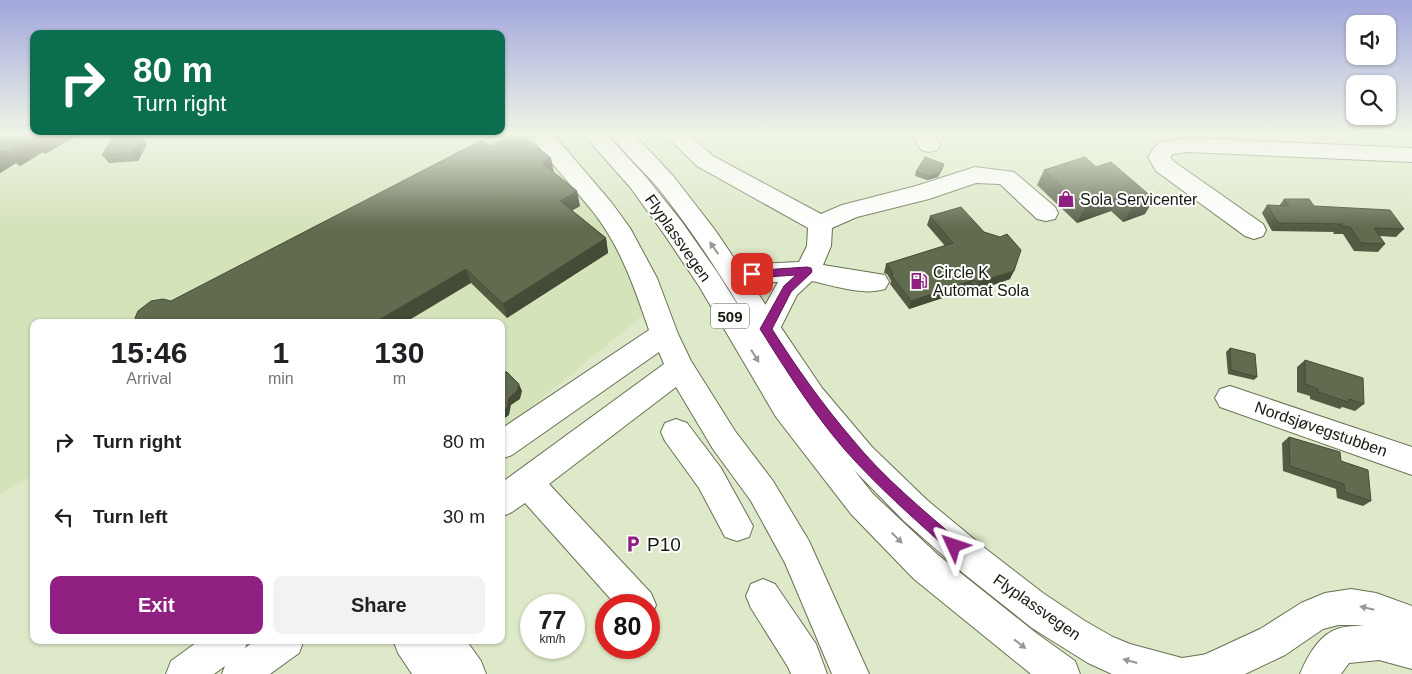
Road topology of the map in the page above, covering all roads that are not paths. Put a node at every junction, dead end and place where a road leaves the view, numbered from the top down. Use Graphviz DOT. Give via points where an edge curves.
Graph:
graph roads {
  1 [pos="566,164"];
  2 [pos="622,164"];
  3 [pos="648,164"];
  4 [pos="711,164"];
  5 [pos="1163,164"];
  6 [pos="1046,213"];
  7 [pos="820,224"];
  8 [pos="1254,230"];
  9 [pos="807,271"];
  10 [pos="733,274"];
  11 [pos="876,282"];
  12 [pos="766,329"];
  13 [pos="664,334"];
  14 [pos="680,368"];
  15 [pos="1230,398"];
  16 [pos="676,432"];
  17 [pos="505,443"];
  18 [pos="1412,461"];
  19 [pos="527,482"];
  20 [pos="505,499"];
  21 [pos="737,526"];
  22 [pos="629,594"];
  23 [pos="763,596"];
  24 [pos="1412,625"];
  25 [pos="225,644"];
  26 [pos="281,644"];
  27 [pos="414,644"];
  28 [pos="447,644"];
  29 [pos="1412,651"];
  30 [pos="1197,673"];
  31 [pos="184,674"];
  32 [pos="240,674"];
  33 [pos="434,674"];
  34 [pos="468,674"];
  35 [pos="809,674"];
  36 [pos="851,674"];
  37 [pos="1062,674"];
  38 [pos="1318,674"];
  1 -- 13 [label="main road" via="622,234 644,278"];
  2 -- 37 [label="main road, Flyplassvegen / 509, one-way" via="673,228 708,279 786,408 862,504 926,567"];
  10 -- 3 [label="main road, Flyplassvegen / 509, one-way" via="696,221"];
  4 -- 7 [label="main road"];
  5 -- 8 [label="main road"];
  6 -- 7 [label="main road" via="1006,176 974,175 922,193 850,211"];
  7 -- 9 [label="main road" via="819,246"];
  9 -- 10 [label="main road"];
  9 -- 11 [label="main road"];
  9 -- 12 [label="main road" via="787,289"];
  10 -- 12 [label="main road, Flyplassvegen / 509"];
  30 -- 12 [label="main road, Flyplassvegen / 509, one-way" via="1116,658 1076,636 954,546 890,488 849,445"];
  13 -- 14 [label="main road"];
  13 -- 17 [label="main road"];
  14 -- 19 [label="main road"];
  14 -- 36 [label="main road" via="724,440 762,492 797,552"];
  15 -- 18 [label="main road, Nordsjøvegstubben"];
  16 -- 21 [label="main road" via="710,478"];
  19 -- 20 [label="main road"];
  19 -- 22 [label="main road"];
  23 -- 35 [label="main road" via="802,657"];
  24 -- 30 [label="main road, one-way" via="1398,617 1362,606 1332,608 1311,615 1281,637"];
  25 -- 31 [label="main road"];
  26 -- 32 [label="main road"];
  27 -- 33 [label="main road"];
  28 -- 34 [label="main road"];
  29 -- 38 [label="main road" via="1379,642 1339,646"];
}
